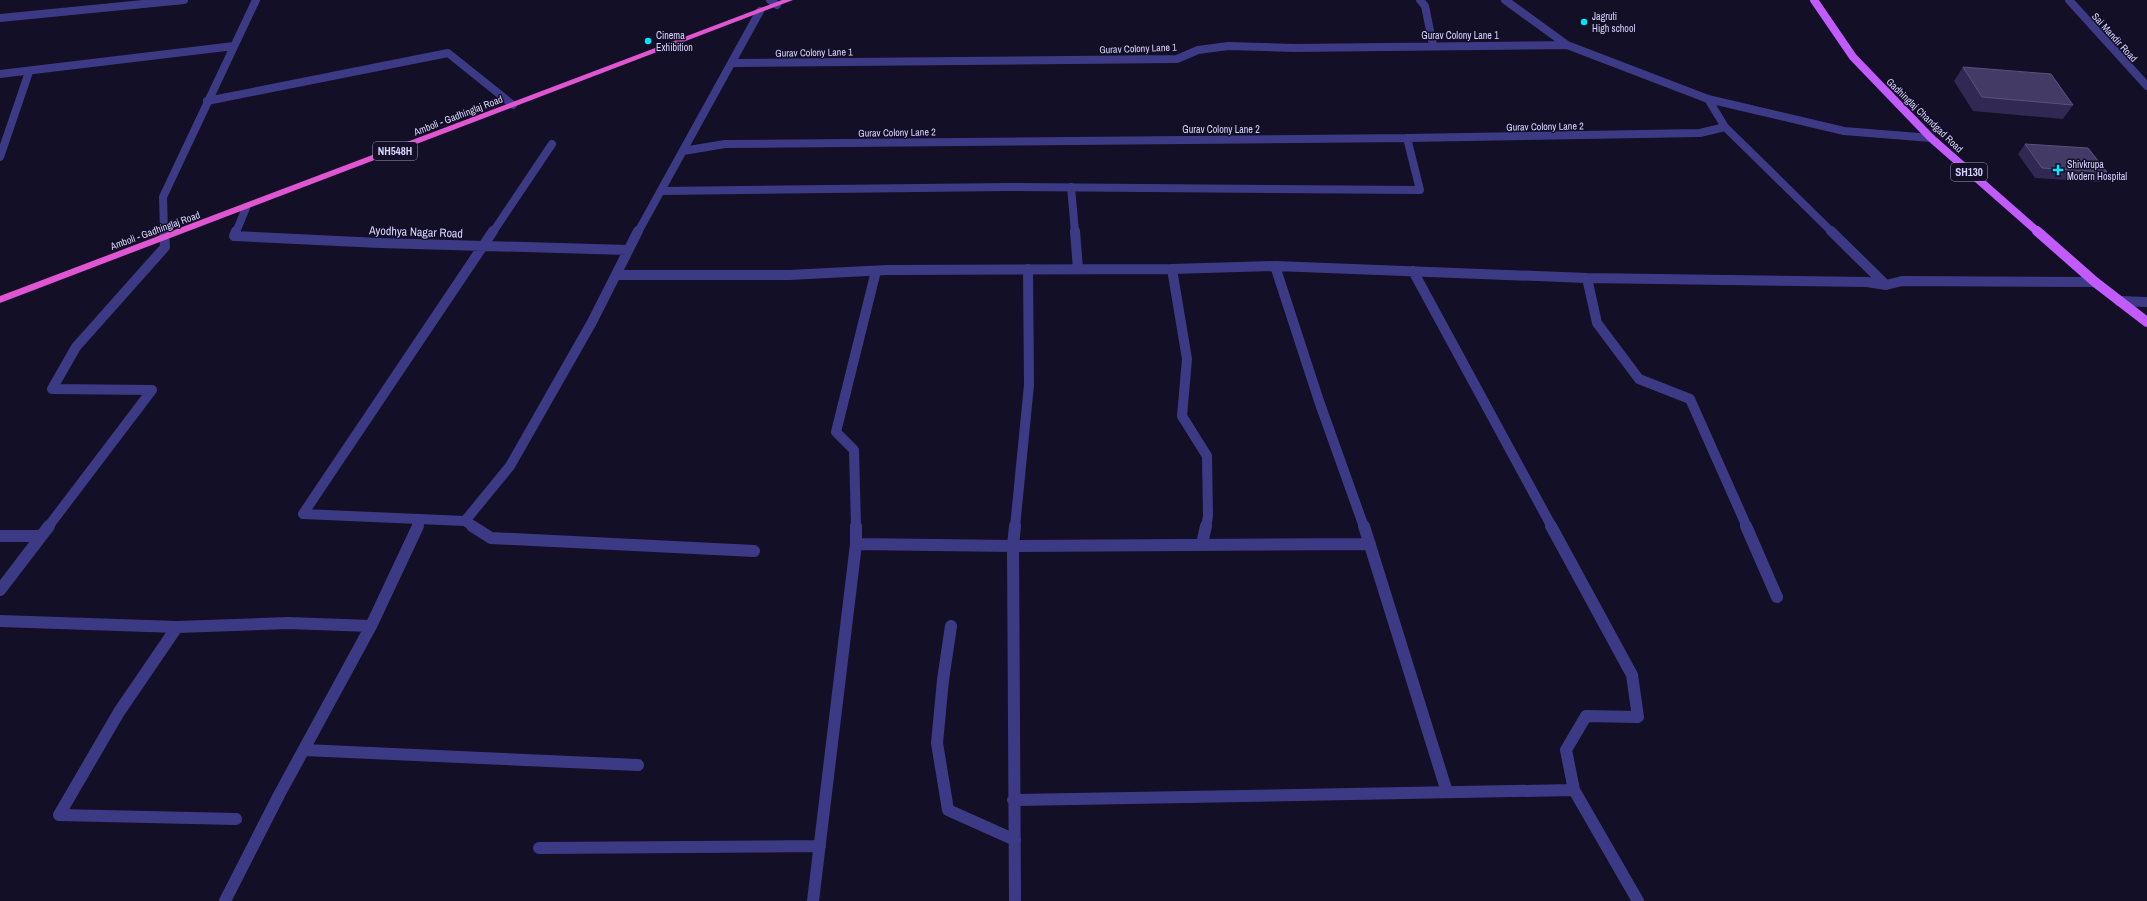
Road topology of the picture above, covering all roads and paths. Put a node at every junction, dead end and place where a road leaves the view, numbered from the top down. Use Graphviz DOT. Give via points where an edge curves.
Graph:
graph roads {
  1 [pos="184,0"];
  2 [pos="256,0"];
  3 [pos="789,0"];
  4 [pos="1420,0"];
  5 [pos="1505,0"];
  6 [pos="1814,0"];
  7 [pos="2069,0"];
  8 [pos="774,2"];
  9 [pos="760,11"];
  10 [pos="0,18"];
  11 [pos="1433,45"];
  12 [pos="1567,45"];
  13 [pos="234,46"];
  14 [pos="732,63"];
  15 [pos="29,72"];
  16 [pos="0,74"];
  17 [pos="2147,86"];
  18 [pos="1708,99"];
  19 [pos="208,101"];
  20 [pos="513,105"];
  21 [pos="1725,127"];
  22 [pos="1407,138"];
  23 [pos="1931,138"];
  24 [pos="552,144"];
  25 [pos="683,151"];
  26 [pos="0,157"];
  27 [pos="1071,188"];
  28 [pos="661,191"];
  29 [pos="246,208"];
  30 [pos="165,238"];
  31 [pos="482,246"];
  32 [pos="628,250"];
  33 [pos="1275,266"];
  34 [pos="1028,269"];
  35 [pos="1078,269"];
  36 [pos="1172,270"];
  37 [pos="876,271"];
  38 [pos="1413,271"];
  39 [pos="616,275"];
  40 [pos="1586,278"];
  41 [pos="2095,282"];
  42 [pos="1886,285"];
  43 [pos="0,300"];
  44 [pos="2119,301"];
  45 [pos="2147,302"];
  46 [pos="2147,322"];
  47 [pos="422,519"];
  48 [pos="465,521"];
  49 [pos="0,536"];
  50 [pos="41,536"];
  51 [pos="856,544"];
  52 [pos="1202,544"];
  53 [pos="1370,544"];
  54 [pos="1012,546"];
  55 [pos="754,551"];
  56 [pos="0,590"];
  57 [pos="1777,597"];
  58 [pos="0,621"];
  59 [pos="371,626"];
  60 [pos="951,626"];
  61 [pos="177,627"];
  62 [pos="304,750"];
  63 [pos="638,765"];
  64 [pos="1574,790"];
  65 [pos="1447,792"];
  66 [pos="1013,800"];
  67 [pos="236,819"];
  68 [pos="1015,840"];
  69 [pos="820,846"];
  70 [pos="539,848"];
  71 [pos="225,901"];
  72 [pos="813,901"];
  73 [pos="1015,901"];
  74 [pos="1638,901"];
  1 -- 10 [label="street"];
  2 -- 13 [label="street"];
  3 -- 8 [label="highway, Amboli - Gadhinglaj Road / NH548H"];
  4 -- 11 [label="street" via="1425,6"];
  5 -- 12 [label="street"];
  6 -- 23 [label="main road, Gadhinglaj Chandgad Road / SH130" via="1853,58"];
  7 -- 17 [label="street, Sai Mandir Road"];
  8 -- 9 [label="highway, Amboli - Gadhinglaj Road / NH548H"];
  9 -- 14 [label="street"];
  9 -- 20 [label="highway, Amboli - Gadhinglaj Road / NH548H"];
  11 -- 12 [label="street, Gurav Colony Lane 1"];
  11 -- 14 [label="street, Gurav Colony Lane 1" via="1294,48 1228,46 1198,50 1177,59"];
  12 -- 18 [label="street"];
  13 -- 15 [label="street"];
  13 -- 19 [label="street"];
  14 -- 25 [label="street"];
  15 -- 16 [label="street"];
  15 -- 26 [label="street"];
  18 -- 21 [label="street"];
  18 -- 23 [label="street" via="1844,131"];
  19 -- 20 [label="street" via="448,53"];
  19 -- 30 [label="street" via="163,197"];
  20 -- 29 [label="highway, Amboli - Gadhinglaj Road / NH548H"];
  21 -- 22 [label="street, Gurav Colony Lane 2" via="1700,133"];
  21 -- 42 [label="street"];
  22 -- 25 [label="street, Gurav Colony Lane 2" via="725,144"];
  22 -- 27 [label="street" via="1420,190"];
  23 -- 41 [label="main road, Gadhinglaj Chandgad Road / SH130"];
  24 -- 31 [label="street"];
  25 -- 28 [label="street"];
  27 -- 28 [label="street"];
  27 -- 35 [label="street"];
  28 -- 32 [label="street"];
  29 -- 30 [label="highway, Amboli - Gadhinglaj Road / NH548H"];
  29 -- 31 [label="street, Ayodhya Nagar Road" via="234,236"];
  30 -- 43 [label="highway, Amboli - Gadhinglaj Road / NH548H"];
  30 -- 50 [label="street" via="165,247 76,347 52,388 152,390"];
  31 -- 32 [label="street, Ayodhya Nagar Road"];
  31 -- 47 [label="street" via="303,514"];
  32 -- 39 [label="street"];
  33 -- 36 [label="street"];
  33 -- 38 [label="street"];
  33 -- 53 [label="street" via="1319,401"];
  34 -- 35 [label="street"];
  34 -- 37 [label="street"];
  34 -- 54 [label="street" via="1029,385"];
  35 -- 36 [label="street"];
  36 -- 52 [label="street" via="1187,359 1182,416 1207,456 1208,516"];
  37 -- 39 [label="street" via="789,275"];
  37 -- 51 [label="street" via="836,432 854,450"];
  38 -- 40 [label="street"];
  38 -- 64 [label="street" via="1632,675 1638,717 1586,716 1566,750"];
  39 -- 48 [label="street" via="510,466"];
  40 -- 42 [label="street" via="1867,282"];
  40 -- 57 [label="street" via="1597,323 1639,378 1690,399 1706,429"];
  41 -- 42 [label="street" via="1902,281"];
  41 -- 44 [label="main road, Gadhinglaj Chandgad Road / SH130"];
  44 -- 45 [label="street"];
  44 -- 46 [label="main road, Gadhinglaj Chandgad Road / SH130"];
  47 -- 48 [label="street"];
  47 -- 59 [label="street"];
  48 -- 55 [label="street" via="492,538"];
  49 -- 50 [label="street"];
  50 -- 56 [label="street"];
  51 -- 54 [label="street"];
  51 -- 69 [label="street"];
  52 -- 53 [label="street"];
  52 -- 54 [label="street"];
  53 -- 65 [label="street"];
  54 -- 66 [label="street"];
  58 -- 61 [label="street"];
  59 -- 61 [label="street" via="288,623"];
  59 -- 62 [label="street"];
  60 -- 68 [label="street" via="937,743 948,810"];
  61 -- 67 [label="street" via="119,712 59,815"];
  62 -- 63 [label="street"];
  62 -- 71 [label="street"];
  64 -- 65 [label="street"];
  64 -- 74 [label="street"];
  65 -- 66 [label="street"];
  66 -- 68 [label="street"];
  68 -- 73 [label="street"];
  69 -- 70 [label="street"];
  69 -- 72 [label="street"];
}
